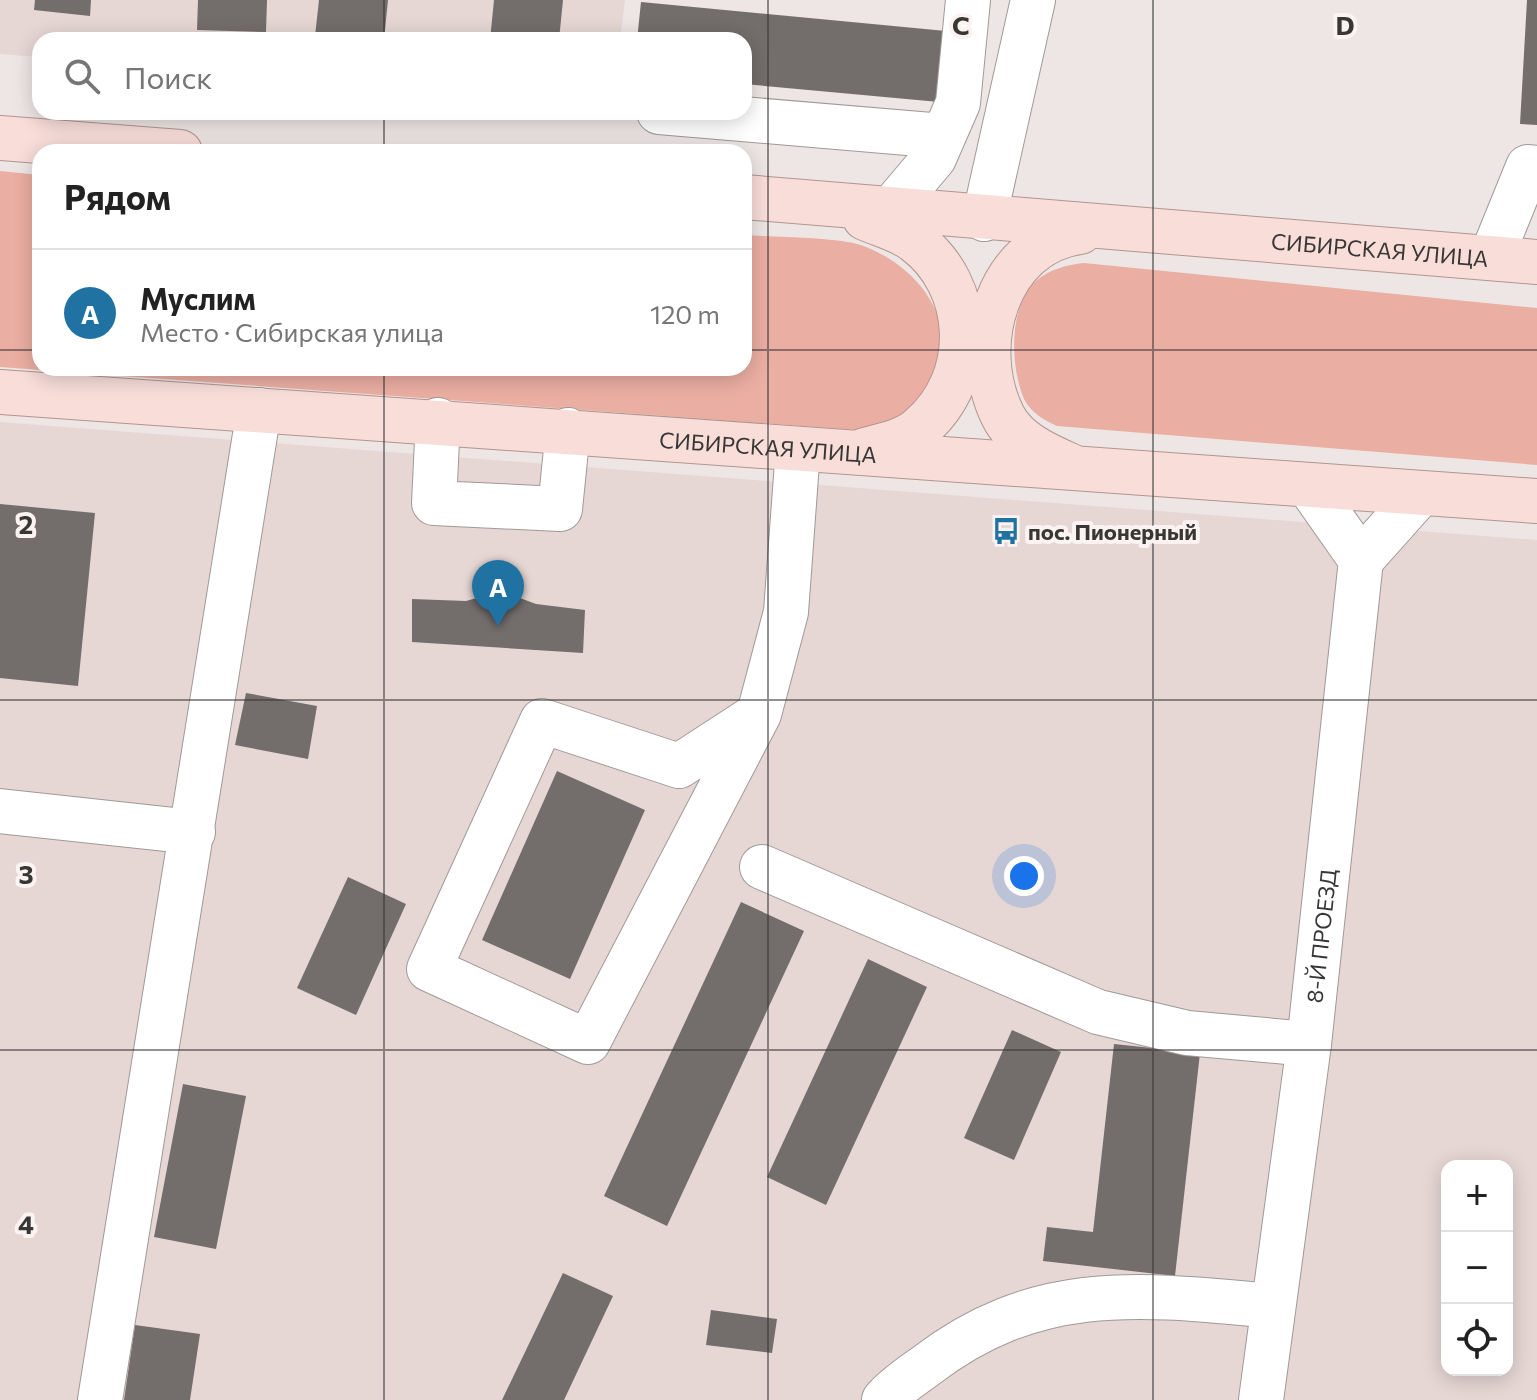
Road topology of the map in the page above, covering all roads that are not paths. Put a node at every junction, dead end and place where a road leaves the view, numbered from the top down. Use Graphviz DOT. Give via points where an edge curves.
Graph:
graph roads {
  1 [pos="968,0"];
  2 [pos="1033,0"];
  3 [pos="752,120"];
  4 [pos="943,136"];
  5 [pos="0,138"];
  6 [pos="77,144"];
  7 [pos="1537,168"];
  8 [pos="752,198"];
  9 [pos="835,205"];
  10 [pos="890,210"];
  11 [pos="984,219"];
  12 [pos="1102,229"];
  13 [pos="1491,258"];
  14 [pos="1537,262"];
  15 [pos="0,392"];
  16 [pos="259,410"];
  17 [pos="438,420"];
  18 [pos="568,430"];
  19 [pos="798,449"];
  20 [pos="851,454"];
  21 [pos="1080,471"];
  22 [pos="1309,486"];
  23 [pos="1421,493"];
  24 [pos="1537,501"];
  25 [pos="1361,560"];
  26 [pos="759,714"];
  27 [pos="0,811"];
  28 [pos="193,832"];
  29 [pos="762,867"];
  30 [pos="1309,1044"];
  31 [pos="1273,1306"];
  32 [pos="100,1400"];
  33 [pos="884,1400"];
  34 [pos="1261,1400"];
  1 -- 4 [label="street" via="958,103"];
  2 -- 11 [label="street"];
  3 -- 4 [label="street"];
  4 -- 10 [label="street" via="934,158"];
  5 -- 6 [label="main road"];
  7 -- 13 [label="street" via="1528,167"];
  8 -- 9 [label="main road, СИБИРСКАЯ УЛИЦА"];
  9 -- 10 [label="main road, СИБИРСКАЯ УЛИЦА"];
  9 -- 20 [label="main road" via="913,239 935,259 956,298 963,338 947,398 920,429 896,442"];
  10 -- 11 [label="main road, СИБИРСКАЯ УЛИЦА"];
  11 -- 12 [label="main road, СИБИРСКАЯ УЛИЦА"];
  12 -- 13 [label="main road, СИБИРСКАЯ УЛИЦА"];
  12 -- 21 [label="main road" via="1058,235 1030,251 1000,292 990,330 994,388 1003,417 1028,444"];
  13 -- 14 [label="main road, СИБИРСКАЯ УЛИЦА"];
  15 -- 16 [label="main road, СИБИРСКАЯ УЛИЦА"];
  16 -- 17 [label="main road, СИБИРСКАЯ УЛИЦА"];
  16 -- 28 [label="street"];
  17 -- 18 [label="main road, СИБИРСКАЯ УЛИЦА"];
  17 -- 18 [label="street" via="434,503 560,509"];
  18 -- 19 [label="main road, СИБИРСКАЯ УЛИЦА"];
  19 -- 20 [label="main road, СИБИРСКАЯ УЛИЦА"];
  19 -- 26 [label="street" via="786,612"];
  20 -- 21 [label="main road, СИБИРСКАЯ УЛИЦА"];
  21 -- 22 [label="main road, СИБИРСКАЯ УЛИЦА"];
  22 -- 23 [label="main road, СИБИРСКАЯ УЛИЦА"];
  22 -- 25 [label="street"];
  23 -- 24 [label="main road, СИБИРСКАЯ УЛИЦА"];
  23 -- 25 [label="street"];
  25 -- 30 [label="street, 8-Й ПРОЕЗД"];
  26 -- 26 [label="street" via="679,766 542,721 429,969 588,1042"];
  27 -- 28 [label="street"];
  28 -- 32 [label="street"];
  29 -- 30 [label="street" via="1098,1012 1187,1033"];
  30 -- 31 [label="street, 8-Й ПРОЕЗД"];
  31 -- 33 [label="street" via="1110,1296 1011,1315 961,1340"];
  31 -- 34 [label="street, 8-Й ПРОЕЗД"];
}
